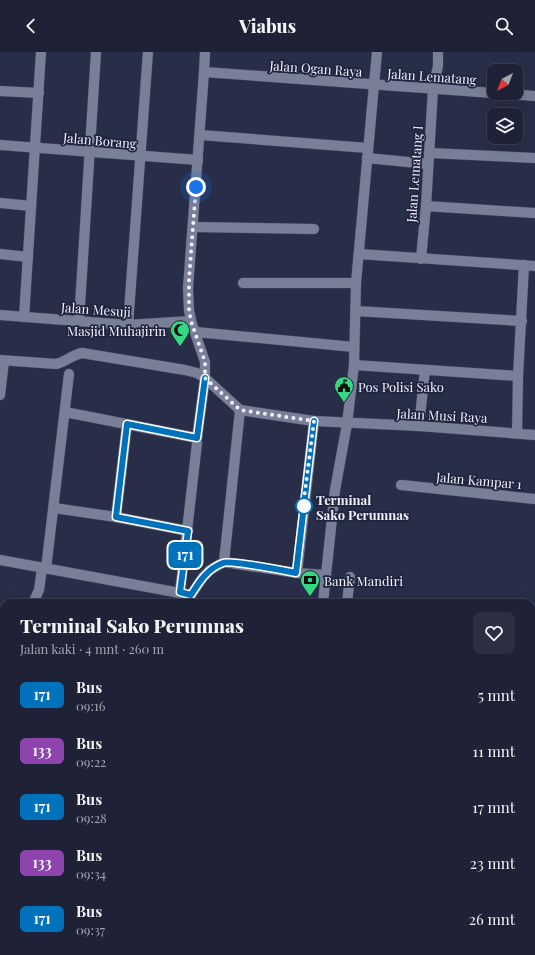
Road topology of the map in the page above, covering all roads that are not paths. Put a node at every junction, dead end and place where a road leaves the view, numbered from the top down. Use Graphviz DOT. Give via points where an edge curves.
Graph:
graph roads {
  1 [pos="41,52"];
  2 [pos="96,52"];
  3 [pos="148,52"];
  4 [pos="205,52"];
  5 [pos="377,52"];
  6 [pos="438,52"];
  7 [pos="204,72"];
  8 [pos="375,85"];
  9 [pos="433,89"];
  10 [pos="0,91"];
  11 [pos="39,93"];
  12 [pos="535,96"];
  13 [pos="200,135"];
  14 [pos="0,145"];
  15 [pos="34,148"];
  16 [pos="368,148"];
  17 [pos="90,152"];
  18 [pos="429,153"];
  19 [pos="141,157"];
  20 [pos="367,158"];
  21 [pos="535,158"];
  22 [pos="198,160"];
  23 [pos="428,164"];
  24 [pos="0,203"];
  25 [pos="31,206"];
  26 [pos="426,206"];
  27 [pos="535,213"];
  28 [pos="193,228"];
  29 [pos="314,229"];
  30 [pos="0,254"];
  31 [pos="359,254"];
  32 [pos="28,257"];
  33 [pos="421,260"];
  34 [pos="524,265"];
  35 [pos="535,266"];
  36 [pos="243,283"];
  37 [pos="356,283"];
  38 [pos="356,311"];
  39 [pos="0,315"];
  40 [pos="24,317"];
  41 [pos="79,321"];
  42 [pos="191,321"];
  43 [pos="522,322"];
  44 [pos="128,325"];
  45 [pos="196,332"];
  46 [pos="354,347"];
  47 [pos="2,361"];
  48 [pos="354,365"];
  49 [pos="425,370"];
  50 [pos="69,374"];
  51 [pos="518,376"];
  52 [pos="205,378"];
  53 [pos="0,395"];
  54 [pos="240,410"];
  55 [pos="65,412"];
  56 [pos="314,421"];
  57 [pos="127,424"];
  58 [pos="347,424"];
  59 [pos="419,426"];
  60 [pos="517,433"];
  61 [pos="535,435"];
  62 [pos="197,443"];
  63 [pos="401,485"];
  64 [pos="535,499"];
  65 [pos="54,508"];
  66 [pos="116,517"];
  67 [pos="188,531"];
  68 [pos="0,560"];
  69 [pos="224,562"];
  70 [pos="44,569"];
  71 [pos="296,573"];
  72 [pos="326,575"];
  73 [pos="350,577"];
  74 [pos="180,592"];
  75 [pos="35,599"];
  76 [pos="192,599"];
  77 [pos="323,599"];
  78 [pos="347,599"];
  1 -- 11 [label="street"];
  2 -- 17 [label="street"];
  3 -- 19 [label="street"];
  4 -- 7 [label="street"];
  5 -- 8 [label="street"];
  6 -- 9 [label="street, Jalan Lematang I"];
  7 -- 8 [label="street, Jalan Ogan Raya"];
  7 -- 13 [label="street"];
  8 -- 9 [label="street, Jalan Lematang"];
  8 -- 16 [label="street"];
  9 -- 12 [label="street, Jalan Lematang"];
  9 -- 18 [label="street, Jalan Lematang I"];
  10 -- 11 [label="street"];
  11 -- 15 [label="street"];
  13 -- 16 [label="street"];
  13 -- 22 [label="street"];
  14 -- 15 [label="street, Jalan Borang"];
  15 -- 17 [label="street, Jalan Borang"];
  15 -- 25 [label="street"];
  16 -- 20 [label="street"];
  17 -- 19 [label="street, Jalan Borang"];
  17 -- 41 [label="street"];
  18 -- 21 [label="street"];
  18 -- 23 [label="street, Jalan Lematang I"];
  19 -- 22 [label="street, Jalan Borang"];
  19 -- 44 [label="street"];
  20 -- 23 [label="street"];
  20 -- 31 [label="street"];
  22 -- 28 [label="street"];
  23 -- 26 [label="street, Jalan Lematang I"];
  24 -- 25 [label="street"];
  25 -- 32 [label="street"];
  26 -- 27 [label="street"];
  26 -- 33 [label="street, Jalan Lematang I"];
  28 -- 29 [label="street"];
  28 -- 42 [label="street" via="188,288"];
  30 -- 32 [label="street"];
  31 -- 33 [label="street"];
  31 -- 37 [label="street"];
  32 -- 40 [label="street"];
  33 -- 34 [label="street"];
  34 -- 35 [label="street"];
  34 -- 43 [label="street"];
  36 -- 37 [label="street"];
  37 -- 38 [label="street"];
  38 -- 43 [label="street"];
  38 -- 46 [label="street"];
  39 -- 40 [label="street, Jalan Mesuji"];
  40 -- 41 [label="street, Jalan Mesuji"];
  41 -- 44 [label="street, Jalan Mesuji"];
  42 -- 44 [label="street, Jalan Mesuji"];
  42 -- 45 [label="street"];
  43 -- 51 [label="street"];
  45 -- 46 [label="street"];
  45 -- 52 [label="street" via="205,362"];
  46 -- 48 [label="street"];
  47 -- 52 [label="street" via="56,364 82,353 185,370"];
  47 -- 53 [label="street"];
  48 -- 49 [label="street"];
  48 -- 58 [label="street"];
  49 -- 51 [label="street"];
  49 -- 59 [label="street"];
  50 -- 55 [label="street"];
  51 -- 60 [label="street"];
  52 -- 54 [label="street"];
  52 -- 57 [label="street" via="197,438"];
  54 -- 56 [label="street, Jalan Musi Raya"];
  54 -- 69 [label="street"];
  55 -- 57 [label="street"];
  55 -- 65 [label="street"];
  56 -- 58 [label="street, Jalan Musi Raya"];
  56 -- 71 [label="street"];
  57 -- 66 [label="street"];
  58 -- 59 [label="street, Jalan Musi Raya"];
  58 -- 72 [label="street" via="335,490"];
  59 -- 60 [label="street, Jalan Musi Raya"];
  60 -- 61 [label="street, Jalan Musi Raya"];
  62 -- 67 [label="street"];
  63 -- 64 [label="street, Jalan Kampar 1"];
  65 -- 66 [label="street"];
  65 -- 70 [label="street"];
  66 -- 67 [label="street"];
  67 -- 74 [label="street"];
  68 -- 70 [label="street"];
  69 -- 71 [label="street"];
  69 -- 76 [label="street" via="203,577"];
  70 -- 74 [label="street"];
  70 -- 75 [label="street"];
  71 -- 72 [label="street"];
  72 -- 77 [label="street"];
  73 -- 78 [label="street"];
  74 -- 76 [label="street"];
}
